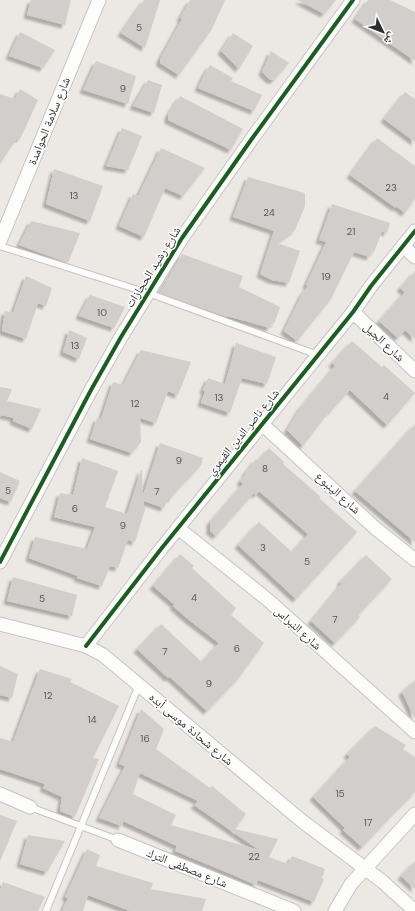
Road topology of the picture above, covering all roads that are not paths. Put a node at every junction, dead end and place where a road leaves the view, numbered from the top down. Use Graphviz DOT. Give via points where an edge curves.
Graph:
graph roads {
  1 [pos="99,0"];
  2 [pos="353,0"];
  3 [pos="415,231"];
  4 [pos="0,241"];
  5 [pos="0,246"];
  6 [pos="403,246"];
  7 [pos="415,257"];
  8 [pos="148,293"];
  9 [pos="353,312"];
  10 [pos="318,356"];
  11 [pos="415,371"];
  12 [pos="262,424"];
  13 [pos="178,528"];
  14 [pos="415,560"];
  15 [pos="0,562"];
  16 [pos="0,624"];
  17 [pos="86,646"];
  18 [pos="139,685"];
  19 [pos="415,732"];
  20 [pos="0,794"];
  21 [pos="30,807"];
  22 [pos="415,814"];
  23 [pos="81,826"];
  24 [pos="118,840"];
  25 [pos="365,868"];
  26 [pos="46,911"];
  27 [pos="294,911"];
  28 [pos="335,911"];
  29 [pos="415,911"];
  1 -- 4 [label="street, شارع سلامة الحوامدة"];
  2 -- 8 [label="street, شارع رشيد الحجازات" via="182,238"];
  3 -- 6 [label="street, شارع ناصر الدين القيمري"];
  5 -- 8 [label="lane"];
  6 -- 7 [label="street"];
  6 -- 9 [label="street, شارع ناصر الدين القيمري"];
  8 -- 10 [label="lane"];
  8 -- 15 [label="street, شارع رشيد الحجازات" via="91,390"];
  9 -- 10 [label="street, شارع ناصر الدين القيمري"];
  9 -- 11 [label="street, شارع الجيل"];
  10 -- 12 [label="street, شارع ناصر الدين القيمري"];
  12 -- 13 [label="street, شارع ناصر الدين القيمري"];
  12 -- 14 [label="street, شارع الينبوع" via="375,528"];
  13 -- 17 [label="street, شارع ناصر الدين القيمري"];
  13 -- 19 [label="street, شارع النبراس" via="268,600"];
  16 -- 17 [label="street, شارع شحادة موسى أبده"];
  17 -- 18 [label="street, شارع شحادة موسى أبده" via="103,655"];
  18 -- 23 [label="lane"];
  18 -- 25 [label="street, شارع شحادة موسى أبده" via="302,821"];
  20 -- 21 [label="street"];
  21 -- 23 [label="lane, شارع مصطفى الترك"];
  22 -- 25 [label="street"];
  23 -- 24 [label="lane, شارع مصطفى الترك"];
  23 -- 26 [label="lane"];
  24 -- 27 [label="street, شارع مصطفى الترك"];
  25 -- 28 [label="street" via="351,884"];
  25 -- 29 [label="street, شارع شحادة موسى أبده"];
}
